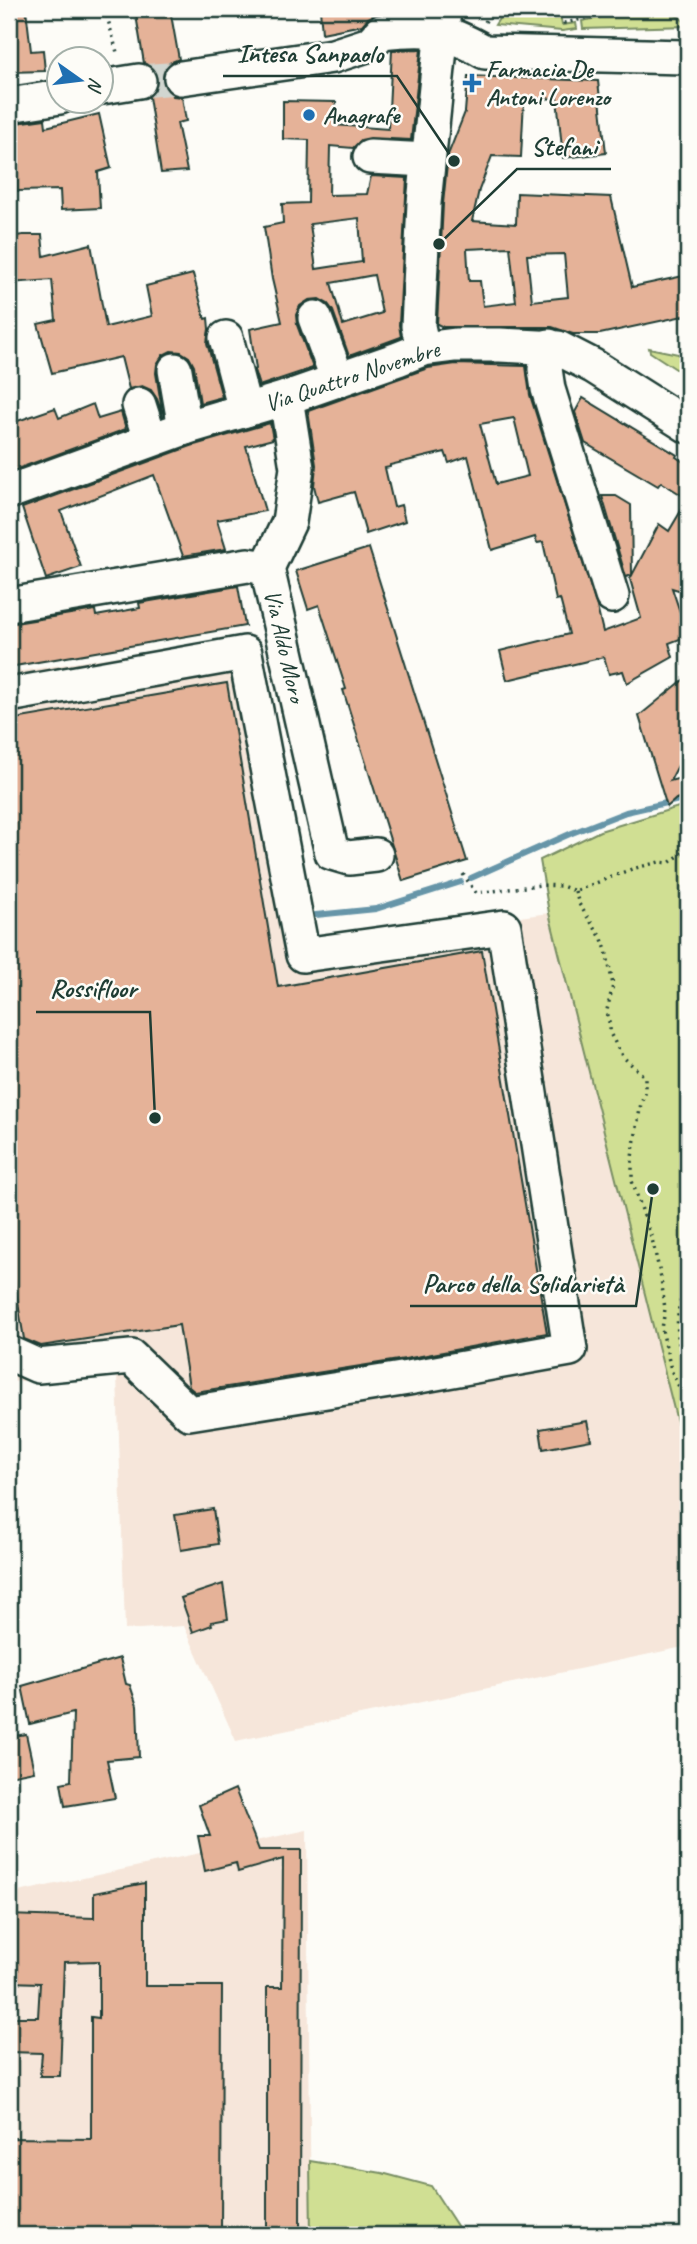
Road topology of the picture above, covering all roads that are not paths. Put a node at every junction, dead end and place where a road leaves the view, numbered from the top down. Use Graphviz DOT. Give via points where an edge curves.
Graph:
graph roads {
  1 [pos="443,20"];
  2 [pos="688,55"];
  3 [pos="181,78"];
  4 [pos="46,99"];
  5 [pos="9,105"];
  6 [pos="370,157"];
  7 [pos="428,160"];
  8 [pos="315,318"];
  9 [pos="226,338"];
  10 [pos="549,346"];
  11 [pos="423,349"];
  12 [pos="175,370"];
  13 [pos="338,380"];
  14 [pos="286,398"];
  15 [pos="244,410"];
  16 [pos="688,426"];
  17 [pos="185,428"];
  18 [pos="9,492"];
  19 [pos="267,568"];
  20 [pos="612,596"];
  21 [pos="9,603"];
  22 [pos="9,695"];
  23 [pos="376,855"];
  24 [pos="9,1353"];
  1 -- 2 [label="street" via="463,40 485,52"];
  1 -- 3 [label="street" via="381,32 370,44 333,56"];
  1 -- 7 [label="street"];
  4 -- 5 [label="street"];
  6 -- 7 [label="street"];
  7 -- 11 [label="street" via="418,326"];
  8 -- 13 [label="street"];
  9 -- 15 [label="street"];
  10 -- 11 [label="street, Via Quattro Novembre"];
  10 -- 16 [label="street, Via Quattro Novembre" via="593,366"];
  10 -- 20 [label="street" via="548,389"];
  11 -- 13 [label="street, Via Quattro Novembre"];
  12 -- 17 [label="street"];
  13 -- 14 [label="street, Via Quattro Novembre"];
  14 -- 15 [label="street, Via Quattro Novembre"];
  14 -- 19 [label="street" via="298,468 289,522"];
  15 -- 17 [label="street, Via Quattro Novembre"];
  17 -- 18 [label="street, Via Quattro Novembre" via="146,429"];
  19 -- 21 [label="street, Via Aldo Moro" via="248,565"];
  19 -- 23 [label="street, Via Aldo Moro" via="332,853 349,858"];
  22 -- 24 [label="street" via="245,653 303,955 504,927 570,1349 189,1413 131,1357 38,1366"];
}
